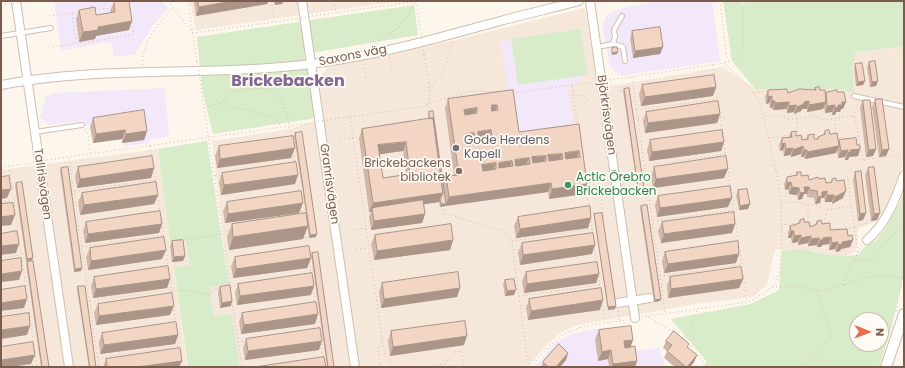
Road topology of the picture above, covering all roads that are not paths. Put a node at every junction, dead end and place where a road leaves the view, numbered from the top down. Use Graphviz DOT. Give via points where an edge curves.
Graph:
graph roads {
  1 [pos="302,1"];
  2 [pos="579,1"];
  3 [pos="590,1"];
  4 [pos="16,2"];
  5 [pos="622,16"];
  6 [pos="50,28"];
  7 [pos="20,33"];
  8 [pos="1,36"];
  9 [pos="613,44"];
  10 [pos="597,47"];
  11 [pos="625,61"];
  12 [pos="311,64"];
  13 [pos="27,80"];
  14 [pos="1,85"];
  15 [pos="854,96"];
  16 [pos="904,107"];
  17 [pos="82,125"];
  18 [pos="35,132"];
  19 [pos="904,175"];
  20 [pos="867,240"];
  21 [pos="650,298"];
  22 [pos="633,301"];
  23 [pos="617,303"];
  24 [pos="904,314"];
  25 [pos="635,318"];
  26 [pos="69,367"];
  27 [pos="355,367"];
  28 [pos="886,367"];
  1 -- 12 [label="street, Granrisvägen"];
  2 -- 12 [label="street, Saxons väg" via="378,52"];
  3 -- 10 [label="street, Björkrisvägen"];
  4 -- 7 [label="street, Tallrisvägen"];
  5 -- 9 [label="lane" via="614,30"];
  6 -- 7 [label="lane"];
  7 -- 8 [label="lane"];
  7 -- 13 [label="street, Tallrisvägen"];
  9 -- 10 [label="lane"];
  9 -- 11 [label="lane" via="623,47"];
  10 -- 22 [label="street, Björkrisvägen"];
  12 -- 13 [label="street, Saxons väg" via="232,70 142,71"];
  12 -- 27 [label="street, Granrisvägen"];
  13 -- 14 [label="street, Saxons väg"];
  13 -- 18 [label="street, Tallrisvägen"];
  15 -- 16 [label="lane"];
  17 -- 18 [label="lane"];
  18 -- 26 [label="street, Tallrisvägen"];
  19 -- 20 [label="street" via="894,204 883,223"];
  21 -- 22 [label="street"];
  22 -- 23 [label="street"];
  22 -- 25 [label="street, Björkrisvägen"];
  24 -- 28 [label="street"];
}
